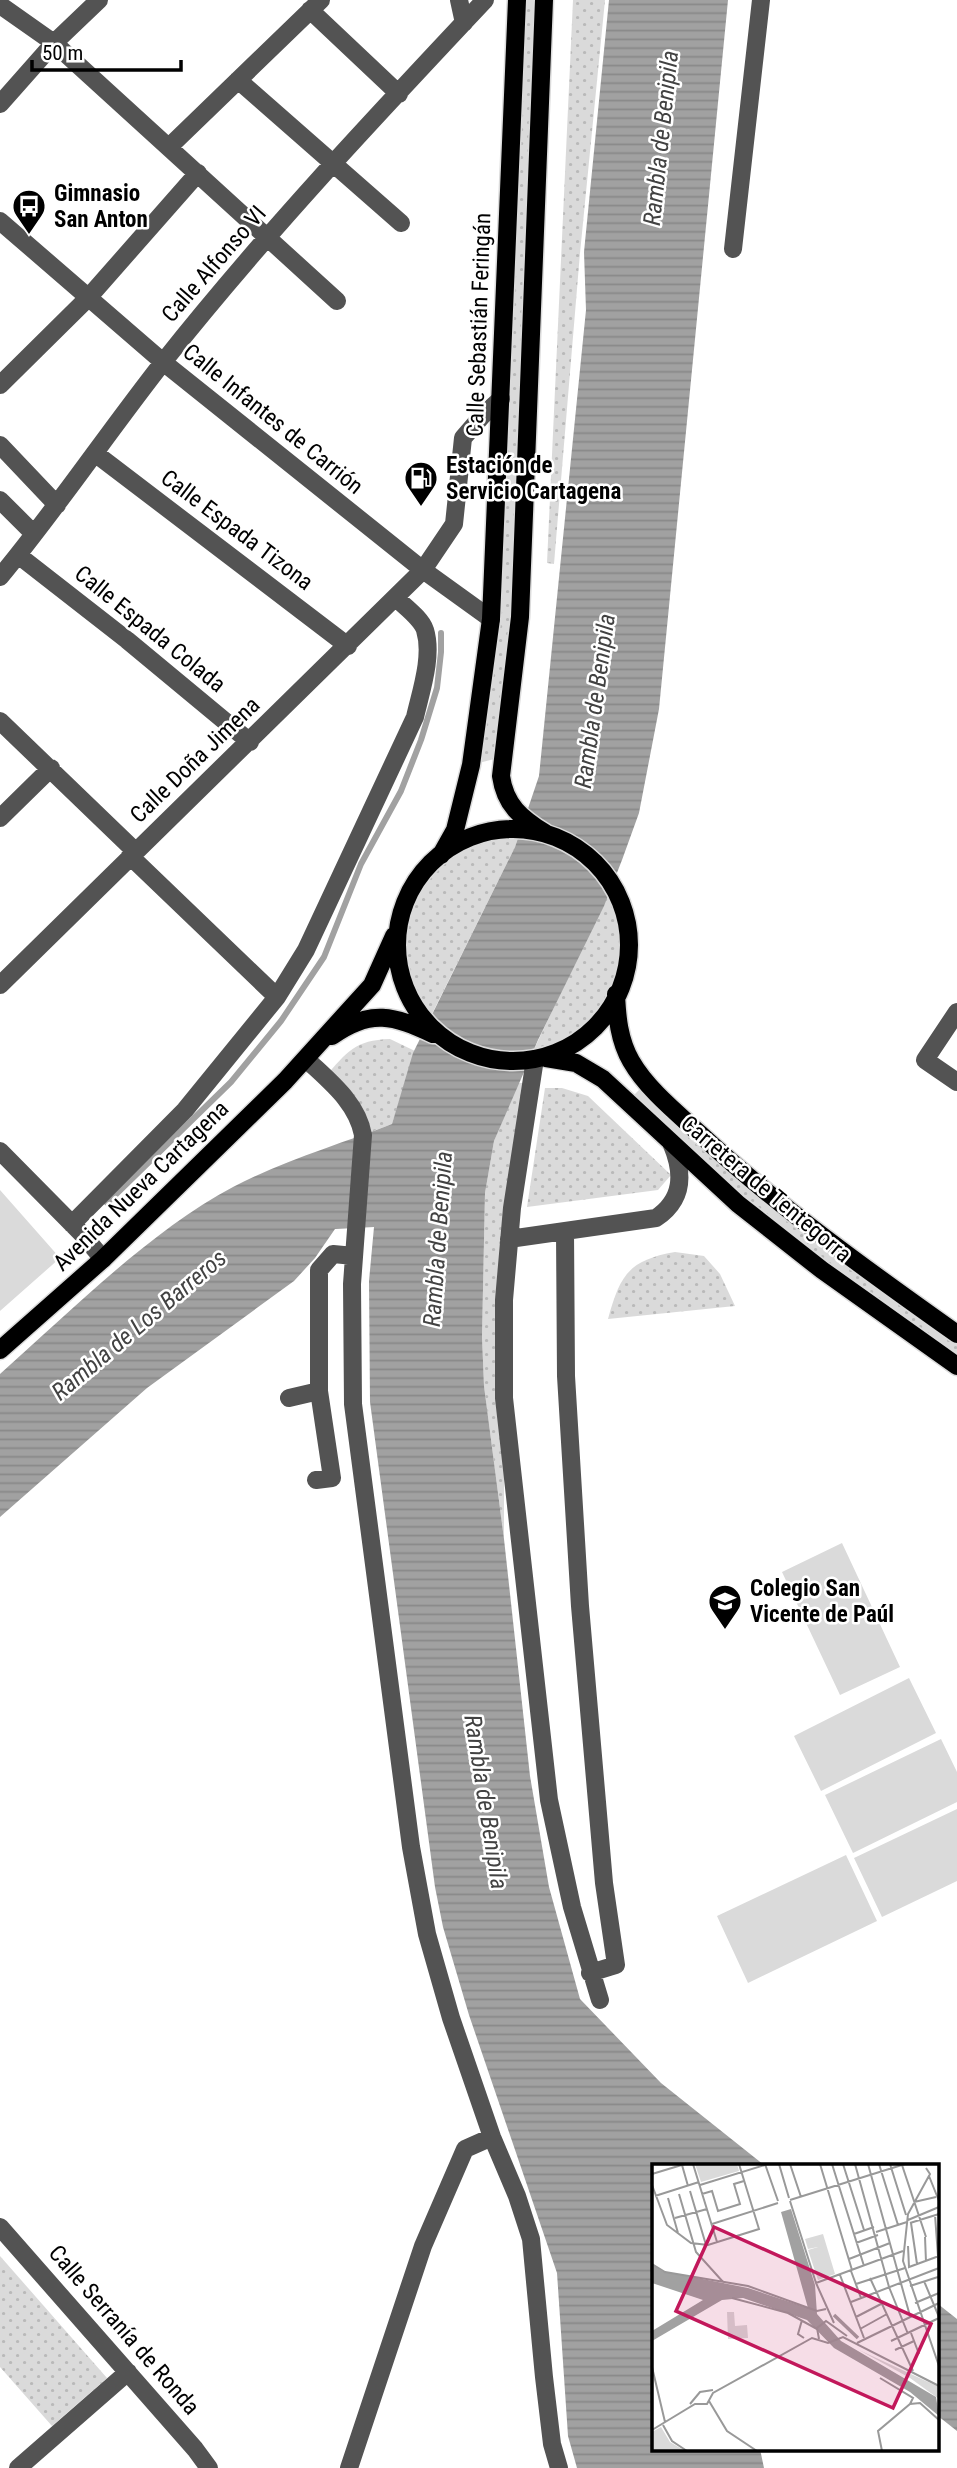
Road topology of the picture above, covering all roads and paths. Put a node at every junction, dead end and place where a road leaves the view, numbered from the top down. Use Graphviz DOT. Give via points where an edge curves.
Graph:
graph roads {
  1 [pos="459,0"];
  2 [pos="485,0"];
  3 [pos="517,0"];
  4 [pos="534,0"];
  5 [pos="544,0"];
  6 [pos="761,0"];
  7 [pos="95,1"];
  8 [pos="0,5"];
  9 [pos="316,5"];
  10 [pos="464,23"];
  11 [pos="54,43"];
  12 [pos="238,80"];
  13 [pos="399,94"];
  14 [pos="0,104"];
  15 [pos="540,110"];
  16 [pos="169,146"];
  17 [pos="334,164"];
  18 [pos="198,173"];
  19 [pos="401,223"];
  20 [pos="3,230"];
  21 [pos="267,238"];
  22 [pos="733,248"];
  23 [pos="88,298"];
  24 [pos="337,301"];
  25 [pos="163,362"];
  26 [pos="0,385"];
  27 [pos="501,399"];
  28 [pos="0,445"];
  29 [pos="96,454"];
  30 [pos="0,500"];
  31 [pos="57,505"];
  32 [pos="34,534"];
  33 [pos="18,555"];
  34 [pos="423,570"];
  35 [pos="0,577"];
  36 [pos="396,598"];
  37 [pos="491,619"];
  38 [pos="348,646"];
  39 [pos="0,721"];
  40 [pos="250,742"];
  41 [pos="51,768"];
  42 [pos="0,818"];
  43 [pos="523,825"];
  44 [pos="133,853"];
  45 [pos="441,855"];
  46 [pos="402,917"];
  47 [pos="0,985"];
  48 [pos="616,994"];
  49 [pos="277,997"];
  50 [pos="957,1012"];
  51 [pos="426,1027"];
  52 [pos="308,1056"];
  53 [pos="536,1059"];
  54 [pos="957,1083"];
  55 [pos="672,1145"];
  56 [pos="0,1151"];
  57 [pos="72,1224"];
  58 [pos="565,1232"];
  59 [pos="509,1239"];
  60 [pos="354,1256"];
  61 [pos="103,1259"];
  62 [pos="957,1334"];
  63 [pos="0,1349"];
  64 [pos="957,1366"];
  65 [pos="319,1391"];
  66 [pos="289,1398"];
  67 [pos="316,1480"];
  68 [pos="590,1973"];
  69 [pos="600,2000"];
  70 [pos="492,2137"];
  71 [pos="0,2227"];
  72 [pos="128,2372"];
  73 [pos="204,2466"];
  74 [pos="18,2468"];
  75 [pos="349,2468"];
  76 [pos="558,2468"];
  1 -- 10 [label="street"];
  2 -- 10 [label="street, Calle Alfonso VI"];
  3 -- 27 [label="main road, Calle Sebastián Feringán"];
  4 -- 15 [label="main road" via="531,50"];
  5 -- 15 [label="main road"];
  6 -- 22 [label="street"];
  7 -- 11 [label="street"];
  8 -- 11 [label="street"];
  9 -- 12 [label="street"];
  9 -- 13 [label="street"];
  10 -- 13 [label="street, Calle Alfonso VI"];
  11 -- 14 [label="street"];
  11 -- 16 [label="street"];
  12 -- 16 [label="street"];
  12 -- 17 [label="street"];
  13 -- 17 [label="street, Calle Alfonso VI"];
  15 -- 43 [label="main road" via="520,617 501,767 505,795"];
  16 -- 18 [label="street"];
  17 -- 19 [label="street"];
  17 -- 21 [label="street, Calle Alfonso VI"];
  18 -- 21 [label="street"];
  18 -- 23 [label="street"];
  20 -- 23 [label="street, Calle Infantes de Carrión"];
  21 -- 24 [label="street"];
  21 -- 25 [label="street, Calle Alfonso VI"];
  23 -- 25 [label="street, Calle Infantes de Carrión"];
  23 -- 26 [label="street"];
  25 -- 29 [label="street, Calle Alfonso VI"];
  25 -- 34 [label="street, Calle Infantes de Carrión"];
  27 -- 34 [label="street, Calle Doña Jimena" via="463,438 454,524"];
  27 -- 37 [label="main road, Calle Sebastián Feringán"];
  28 -- 31 [label="street"];
  29 -- 31 [label="street, Calle Alfonso VI"];
  29 -- 38 [label="street, Calle Espada Tizona"];
  30 -- 32 [label="street"];
  31 -- 32 [label="street, Calle Alfonso VI"];
  32 -- 33 [label="street, Calle Alfonso VI"];
  33 -- 35 [label="street, Calle Alfonso VI"];
  33 -- 40 [label="street, Calle Espada Colada"];
  34 -- 36 [label="street, Calle Doña Jimena"];
  34 -- 37 [label="street, Calle Infantes de Carrión"];
  36 -- 38 [label="street, Calle Doña Jimena"];
  36 -- 49 [label="street" via="425,628 424,677 415,717 306,950"];
  37 -- 45 [label="main road, Calle Sebastián Feringán" via="471,765 455,831"];
  38 -- 40 [label="street, Calle Doña Jimena"];
  39 -- 41 [label="street"];
  40 -- 44 [label="street, Calle Doña Jimena"];
  41 -- 42 [label="street"];
  41 -- 44 [label="street"];
  43 -- 45 [label="main road" via="471,836"];
  43 -- 48 [label="main road" via="579,849 612,884 629,937"];
  44 -- 47 [label="street, Calle Doña Jimena"];
  44 -- 49 [label="street"];
  45 -- 46 [label="main road" via="417,884"];
  46 -- 51 [label="main road" via="398,954 402,979"];
  46 -- 52 [label="main road, Avenida Nueva Cartagena" via="372,985"];
  48 -- 53 [label="main road" via="581,1038"];
  48 -- 62 [label="main road, Carretera de Tentegorra" via="619,1030 633,1063 681,1116 838,1249"];
  49 -- 57 [label="street" via="185,1110"];
  50 -- 54 [label="street" via="925,1060"];
  51 -- 52 [label="main road, Avenida Nueva Cartagena" via="378,1017 344,1028"];
  51 -- 53 [label="main road, Avenida Nueva Cartagena" via="463,1051 484,1058 507,1062"];
  52 -- 60 [label="street" via="351,1105 363,1135"];
  52 -- 61 [label="main road, Avenida Nueva Cartagena"];
  53 -- 55 [label="main road, Carretera de Tentegorra" via="576,1063 603,1079"];
  53 -- 59 [label="street"];
  55 -- 58 [label="street" via="680,1183 664,1213 646,1221"];
  55 -- 64 [label="main road, Carretera de Tentegorra" via="822,1270"];
  56 -- 57 [label="street"];
  57 -- 61 [label="street"];
  58 -- 59 [label="street"];
  58 -- 68 [label="street" via="566,1376 580,1606 604,1883 616,1965"];
  59 -- 68 [label="street" via="504,1398 517,1524 550,1800"];
  60 -- 65 [label="street" via="333,1254 319,1270"];
  60 -- 70 [label="street" via="353,1404 416,1879 451,2018"];
  61 -- 63 [label="main road, Avenida Nueva Cartagena"];
  65 -- 66 [label="street"];
  65 -- 67 [label="street" via="332,1478"];
  68 -- 69 [label="street"];
  70 -- 75 [label="street" via="465,2149 441,2200"];
  70 -- 76 [label="street" via="531,2239"];
  71 -- 72 [label="street, Calle Serranía de Ronda"];
  72 -- 73 [label="street, Calle Serranía de Ronda"];
  72 -- 74 [label="street"];
}
